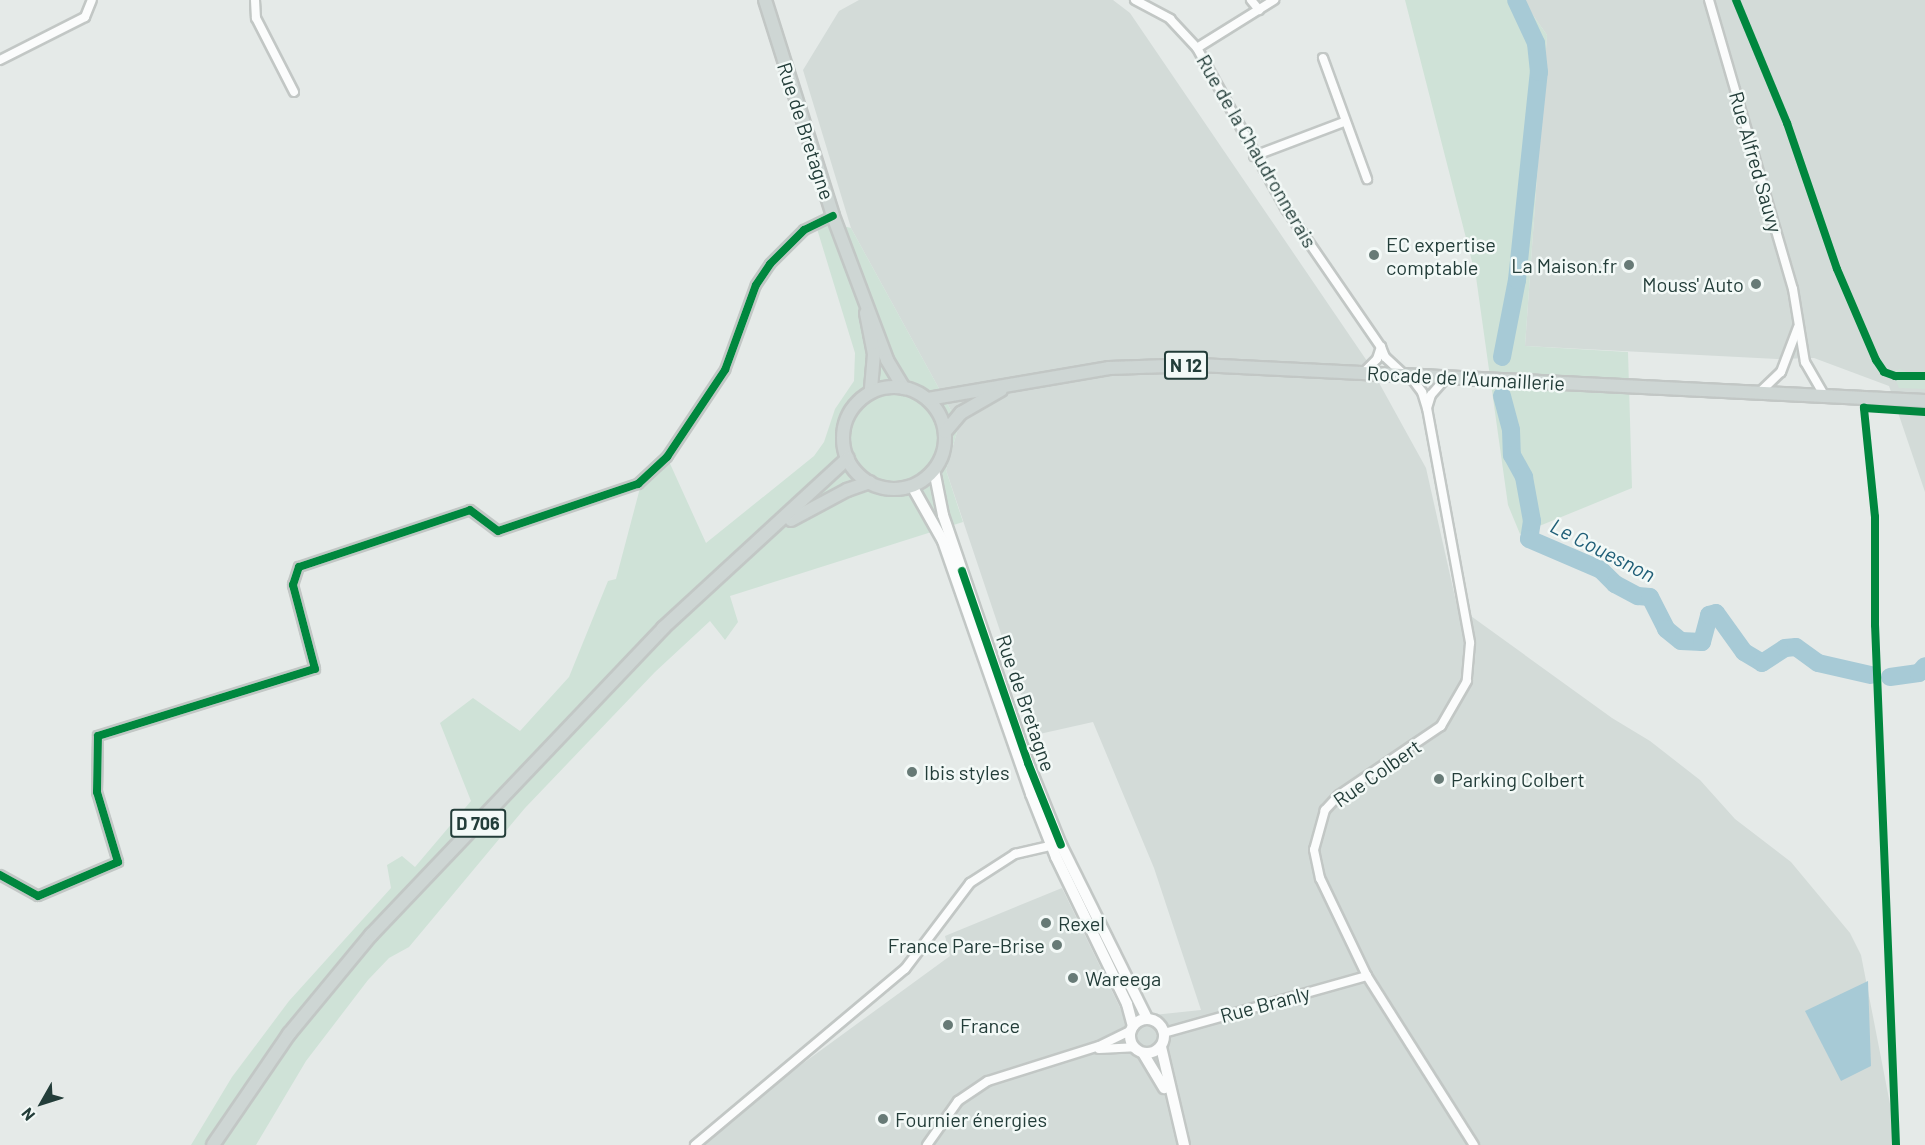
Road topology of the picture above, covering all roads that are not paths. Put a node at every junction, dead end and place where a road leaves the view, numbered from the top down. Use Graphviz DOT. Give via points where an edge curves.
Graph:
graph roads {
  1 [pos="92,0"];
  2 [pos="255,0"];
  3 [pos="765,0"];
  4 [pos="1251,0"];
  5 [pos="1274,0"];
  6 [pos="1709,0"];
  7 [pos="1136,1"];
  8 [pos="1259,10"];
  9 [pos="1197,48"];
  10 [pos="1323,58"];
  11 [pos="0,60"];
  12 [pos="294,93"];
  13 [pos="1344,122"];
  14 [pos="1254,156"];
  15 [pos="1367,179"];
  16 [pos="833,216"];
  17 [pos="851,260"];
  18 [pos="1799,326"];
  19 [pos="1381,347"];
  20 [pos="1364,372"];
  21 [pos="1406,374"];
  22 [pos="1447,377"];
  23 [pos="1008,386"];
  24 [pos="904,388"];
  25 [pos="872,392"];
  26 [pos="1760,392"];
  27 [pos="1825,396"];
  28 [pos="928,399"];
  29 [pos="1925,401"];
  30 [pos="1427,408"];
  31 [pos="945,432"];
  32 [pos="848,458"];
  33 [pos="934,470"];
  34 [pos="870,482"];
  35 [pos="912,486"];
  36 [pos="774,530"];
  37 [pos="1057,845"];
  38 [pos="0,875"];
  39 [pos="1100,947"];
  40 [pos="1118,963"];
  41 [pos="1367,976"];
  42 [pos="1147,1018"];
  43 [pos="1131,1028"];
  44 [pos="1164,1033"];
  45 [pos="1161,1047"];
  46 [pos="1138,1050"];
  47 [pos="1082,1052"];
  48 [pos="1173,1107"];
  49 [pos="213,1145"];
  50 [pos="695,1145"];
  51 [pos="927,1145"];
  52 [pos="1184,1145"];
  53 [pos="1474,1145"];
  1 -- 11 [label="street" via="85,17"];
  2 -- 12 [label="street" via="256,18"];
  3 -- 16 [label="main road, Rue de Bretagne"];
  4 -- 8 [label="street"];
  5 -- 8 [label="street"];
  6 -- 18 [label="street, Rue Alfred Sauvy" via="1793,290"];
  7 -- 9 [label="street, Rue de la Chaudronnerais" via="1170,19"];
  8 -- 9 [label="street"];
  9 -- 14 [label="street, Rue de la Chaudronnerais"];
  10 -- 13 [label="street"];
  13 -- 14 [label="street"];
  13 -- 15 [label="street"];
  14 -- 19 [label="street, Rue de la Chaudronnerais"];
  16 -- 17 [label="main road, Rue de Bretagne"];
  16 -- 38 [label="street" via="804,230 770,264 756,285 725,370 667,457 638,484 498,531 470,510 299,567 293,585 315,669 98,736 98,792 118,862 38,896"];
  17 -- 24 [label="main road, Rue de Bretagne" via="887,360"];
  17 -- 25 [label="main road, Rue de Bretagne" via="874,354"];
  18 -- 26 [label="street" via="1780,372"];
  18 -- 27 [label="street, Rue Alfred Sauvy" via="1805,362"];
  19 -- 20 [label="street" via="1377,359"];
  19 -- 21 [label="street, Rue de la Chaudronnerais" via="1385,357"];
  20 -- 21 [label="main road, Rocade de l'Aumaillerie / N 12"];
  20 -- 23 [label="main road, Rocade de l'Aumaillerie / N 12" via="1150,365"];
  21 -- 22 [label="main road, Rocade de l'Aumaillerie / N 12"];
  21 -- 30 [label="street, Rue Colbert" via="1422,392"];
  22 -- 26 [label="main road, Rocade de l'Aumaillerie / N 12"];
  22 -- 30 [label="street" via="1431,395"];
  23 -- 28 [label="main road, Rocade de l'Aumaillerie / N 12"];
  23 -- 31 [label="main road, Rocade de l'Aumaillerie / N 12" via="961,413"];
  24 -- 25 [label="main road"];
  24 -- 28 [label="main road"];
  25 -- 32 [label="main road" via="855,406 844,426"];
  26 -- 27 [label="main road, Rocade de l'Aumaillerie / N 12"];
  27 -- 29 [label="main road, Rocade de l'Aumaillerie / N 12"];
  28 -- 31 [label="main road"];
  30 -- 41 [label="street, Rue Colbert" via="1471,659 1461,697 1440,726 1339,795 1318,822 1314,850 1320,878"];
  31 -- 33 [label="main road" via="944,452"];
  32 -- 34 [label="main road"];
  32 -- 36 [label="main road, D 706"];
  33 -- 35 [label="main road"];
  33 -- 37 [label="main road, Rue de Bretagne" via="962,571"];
  34 -- 35 [label="main road" via="898,489"];
  34 -- 36 [label="main road, D 706" via="847,490"];
  35 -- 37 [label="main road, Rue de Bretagne" via="943,541"];
  36 -- 49 [label="main road, D 706" via="719,574 663,628 371,935 289,1034"];
  37 -- 39 [label="main road"];
  37 -- 40 [label="main road"];
  37 -- 50 [label="street" via="1015,854 970,883 905,969"];
  39 -- 40 [label="main road"];
  39 -- 43 [label="main road"];
  40 -- 42 [label="main road"];
  41 -- 44 [label="street, Rue Branly"];
  41 -- 53 [label="street, Rue Colbert"];
  42 -- 43 [label="main road"];
  42 -- 44 [label="main road" via="1160,1024"];
  43 -- 46 [label="main road"];
  43 -- 47 [label="street"];
  44 -- 45 [label="main road"];
  45 -- 46 [label="main road"];
  45 -- 48 [label="main road"];
  46 -- 47 [label="street"];
  46 -- 48 [label="main road"];
  47 -- 51 [label="street" via="1017,1070 976,1088 945,1115"];
  48 -- 52 [label="main road"];
}
